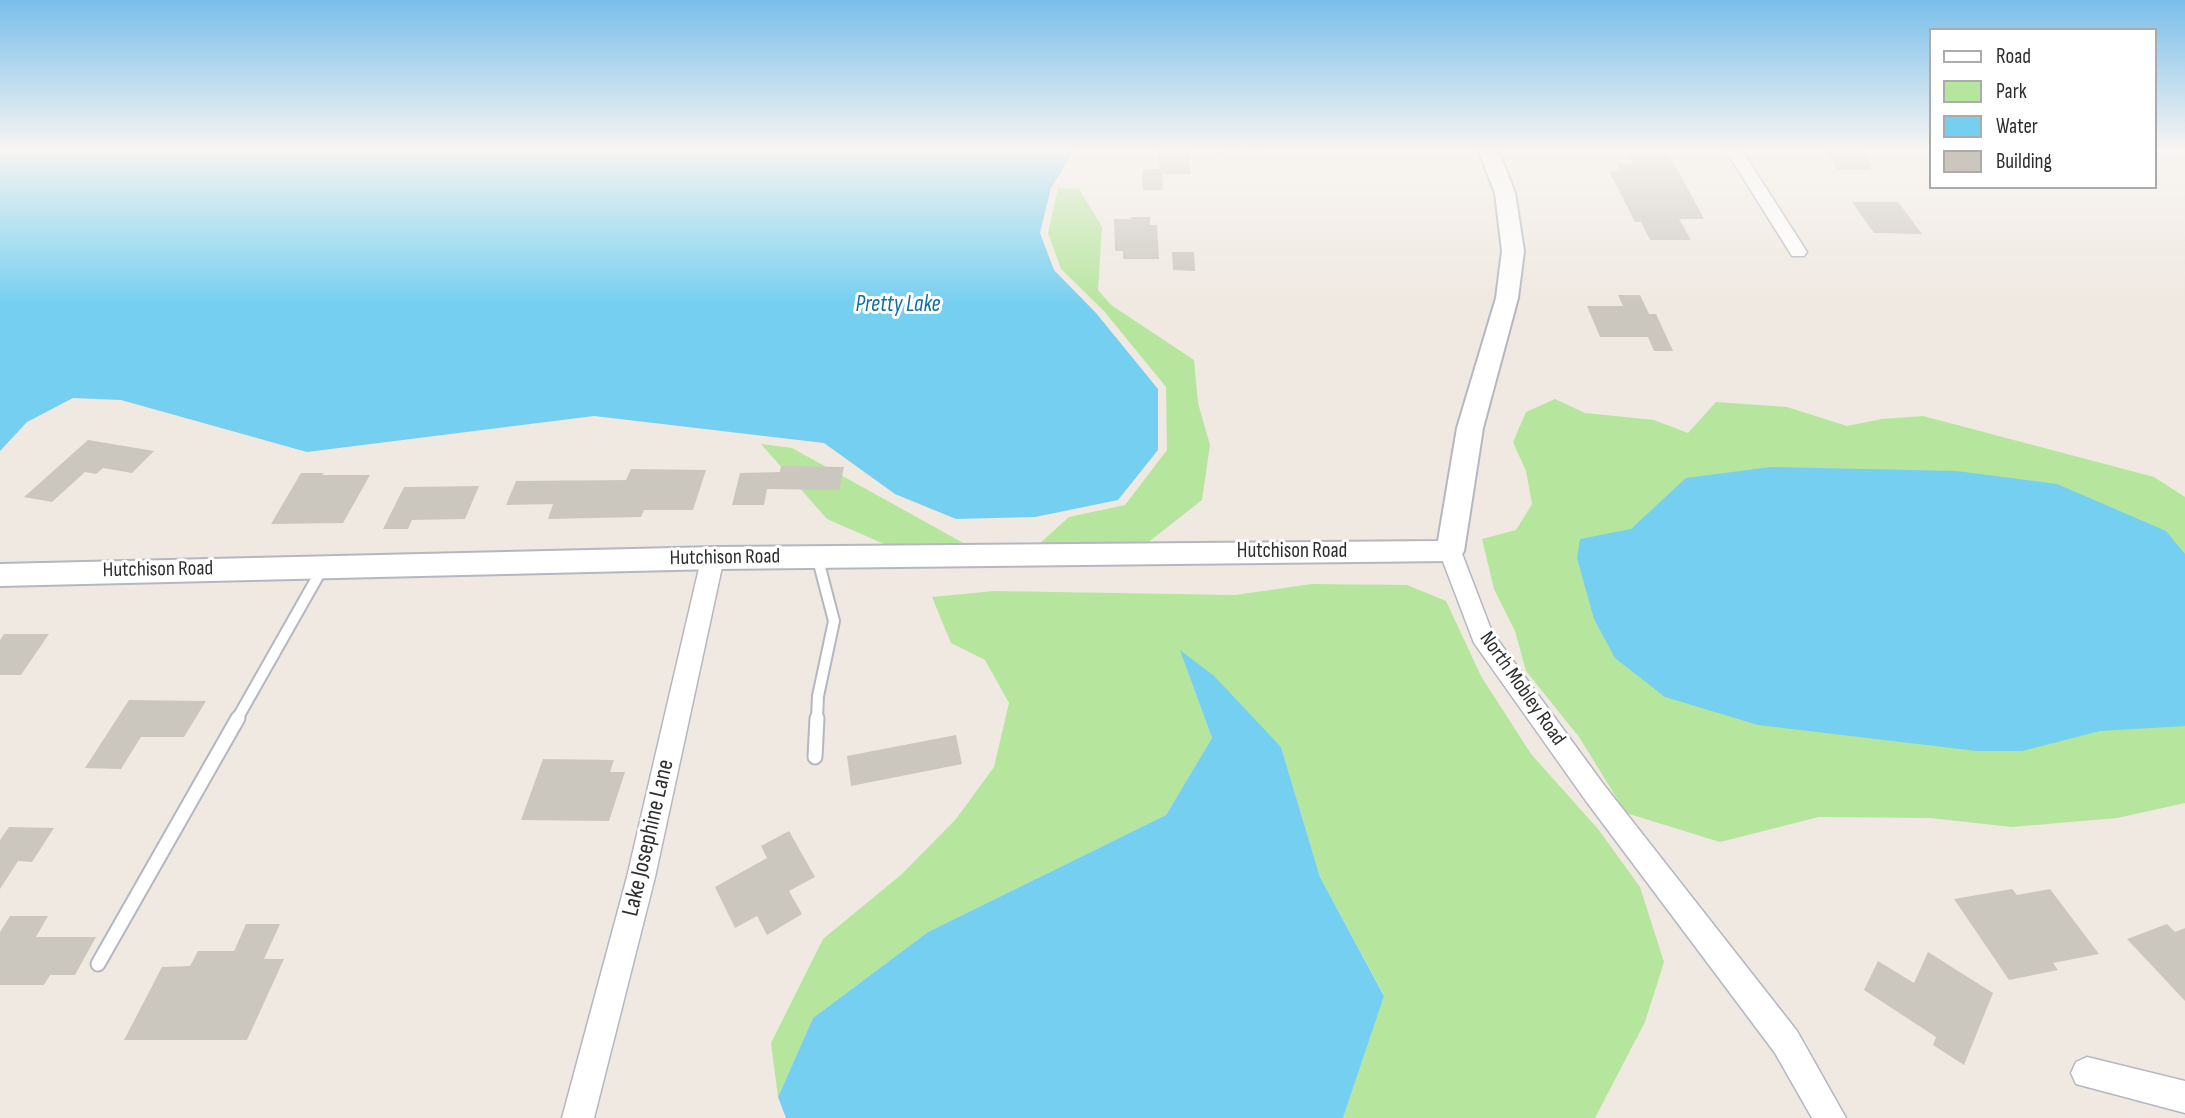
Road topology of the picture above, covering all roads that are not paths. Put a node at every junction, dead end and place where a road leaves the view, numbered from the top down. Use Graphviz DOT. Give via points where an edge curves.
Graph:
graph roads {
  1 [pos="1506,201"];
  2 [pos="1766,201"];
  3 [pos="1798,252"];
  4 [pos="1450,551"];
  5 [pos="817,556"];
  6 [pos="716,558"];
  7 [pos="323,566"];
  8 [pos="0,575"];
  9 [pos="815,757"];
  10 [pos="98,964"];
  11 [pos="2088,1073"];
  12 [pos="2185,1097"];
  13 [pos="578,1118"];
  14 [pos="1830,1118"];
  1 -- 4 [label="street, North Mobley Road" via="1513,251 1507,298 1470,428"];
  2 -- 3 [label="street"];
  4 -- 5 [label="street, Hutchison Road"];
  4 -- 14 [label="street, North Mobley Road" via="1482,636 1594,793 1786,1042"];
  5 -- 6 [label="street, Hutchison Road"];
  5 -- 9 [label="lane" via="834,621 818,696"];
  6 -- 7 [label="street, Hutchison Road"];
  6 -- 13 [label="street, Lake Josephine Lane" via="641,877"];
  7 -- 8 [label="street, Hutchison Road"];
  7 -- 10 [label="lane"];
  11 -- 12 [label="street"];
}
